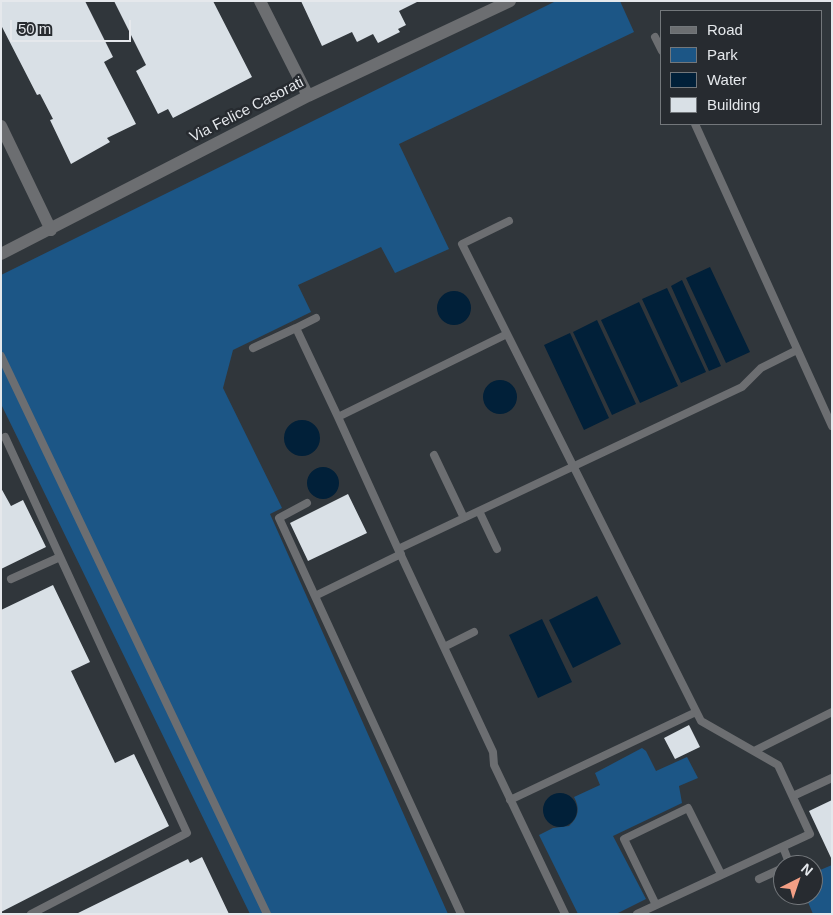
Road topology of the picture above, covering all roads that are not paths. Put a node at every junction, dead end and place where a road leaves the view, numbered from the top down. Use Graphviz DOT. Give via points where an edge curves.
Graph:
graph roads {
  1 [pos="260,1"];
  2 [pos="510,1"];
  3 [pos="655,37"];
  4 [pos="660,47"];
  5 [pos="308,96"];
  6 [pos="695,125"];
  7 [pos="1,126"];
  8 [pos="509,221"];
  9 [pos="50,230"];
  10 [pos="1,254"];
  11 [pos="316,318"];
  12 [pos="296,328"];
  13 [pos="507,334"];
  14 [pos="253,348"];
  15 [pos="797,350"];
  16 [pos="1,356"];
  17 [pos="338,417"];
  18 [pos="832,426"];
  19 [pos="5,437"];
  20 [pos="434,455"];
  21 [pos="573,466"];
  22 [pos="307,503"];
  23 [pos="479,511"];
  24 [pos="464,518"];
  25 [pos="497,549"];
  26 [pos="399,551"];
  27 [pos="60,557"];
  28 [pos="12,579"];
  29 [pos="315,596"];
  30 [pos="474,632"];
  31 [pos="444,647"];
  32 [pos="696,712"];
  33 [pos="832,712"];
  34 [pos="754,751"];
  35 [pos="832,778"];
  36 [pos="793,796"];
  37 [pos="510,800"];
  38 [pos="783,847"];
  39 [pos="786,855"];
  40 [pos="773,873"];
  41 [pos="721,874"];
  42 [pos="759,879"];
  43 [pos="656,905"];
  44 [pos="31,914"];
  45 [pos="267,914"];
  46 [pos="460,914"];
  47 [pos="565,914"];
  48 [pos="637,914"];
  1 -- 5 [label="street"];
  2 -- 5 [label="street, Via Felice Casorati"];
  3 -- 4 [label="lane"];
  5 -- 9 [label="street, Via Felice Casorati"];
  6 -- 15 [label="lane"];
  7 -- 9 [label="street"];
  8 -- 13 [label="lane" via="462,244"];
  9 -- 10 [label="street, Via Felice Casorati"];
  11 -- 12 [label="lane"];
  12 -- 14 [label="lane"];
  12 -- 17 [label="lane"];
  13 -- 17 [label="lane"];
  13 -- 21 [label="lane"];
  15 -- 18 [label="lane"];
  15 -- 21 [label="lane" via="761,368 742,387"];
  16 -- 45 [label="lane"];
  17 -- 26 [label="lane"];
  19 -- 27 [label="lane"];
  20 -- 24 [label="lane"];
  21 -- 23 [label="lane"];
  21 -- 32 [label="lane"];
  22 -- 29 [label="lane" via="279,518"];
  23 -- 24 [label="lane"];
  23 -- 25 [label="lane"];
  24 -- 26 [label="lane"];
  26 -- 29 [label="lane"];
  26 -- 31 [label="lane"];
  27 -- 28 [label="lane"];
  27 -- 44 [label="lane" via="188,833"];
  29 -- 46 [label="lane"];
  30 -- 31 [label="lane"];
  31 -- 37 [label="lane" via="493,752 494,765"];
  32 -- 34 [label="lane" via="701,722"];
  32 -- 37 [label="lane"];
  33 -- 34 [label="lane"];
  34 -- 36 [label="lane" via="778,765"];
  35 -- 36 [label="lane"];
  36 -- 38 [label="lane" via="810,834"];
  37 -- 47 [label="lane"];
  38 -- 39 [label="lane"];
  38 -- 41 [label="lane"];
  40 -- 42 [label="lane"];
  41 -- 43 [label="lane"];
  41 -- 43 [label="lane" via="688,808 624,839"];
  43 -- 48 [label="lane"];
}
